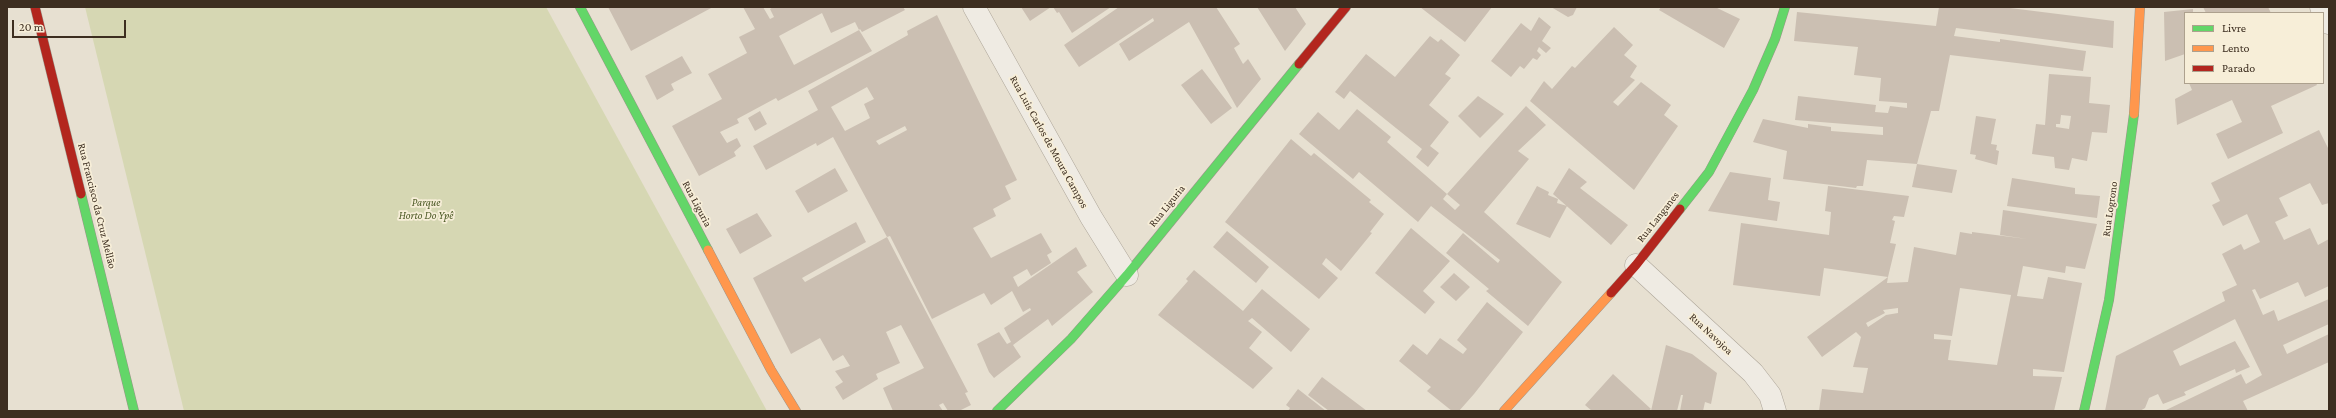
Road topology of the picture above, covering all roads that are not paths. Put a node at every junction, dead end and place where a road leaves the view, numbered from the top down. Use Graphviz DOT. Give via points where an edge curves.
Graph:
graph roads {
  1 [pos="35,7"];
  2 [pos="580,7"];
  3 [pos="974,7"];
  4 [pos="1346,7"];
  5 [pos="1785,7"];
  6 [pos="2140,7"];
  7 [pos="2324,13"];
  8 [pos="2329,23"];
  9 [pos="1636,265"];
  10 [pos="1127,275"];
  11 [pos="134,411"];
  12 [pos="796,411"];
  13 [pos="997,411"];
  14 [pos="1504,411"];
  15 [pos="1775,411"];
  16 [pos="2084,411"];
  1 -- 11 [label="street, Rua Francisco da Cruz Mellão"];
  2 -- 12 [label="street, Rua Liguria" via="771,370"];
  3 -- 10 [label="street, Rua Luis Carlos de Moura Campos" via="1091,217"];
  4 -- 10 [label="street, Rua Liguria"];
  5 -- 9 [label="street, Rua Langanes" via="1775,39 1753,90 1708,172"];
  6 -- 16 [label="street, Rua Logrono" via="2136,95 2124,197 2109,300"];
  7 -- 8 [label="street"];
  9 -- 14 [label="street, Rua Langanes"];
  9 -- 15 [label="street, Rua Navojoa" via="1753,373 1770,395"];
  10 -- 13 [label="street, Rua Liguria" via="1071,339"];
}
